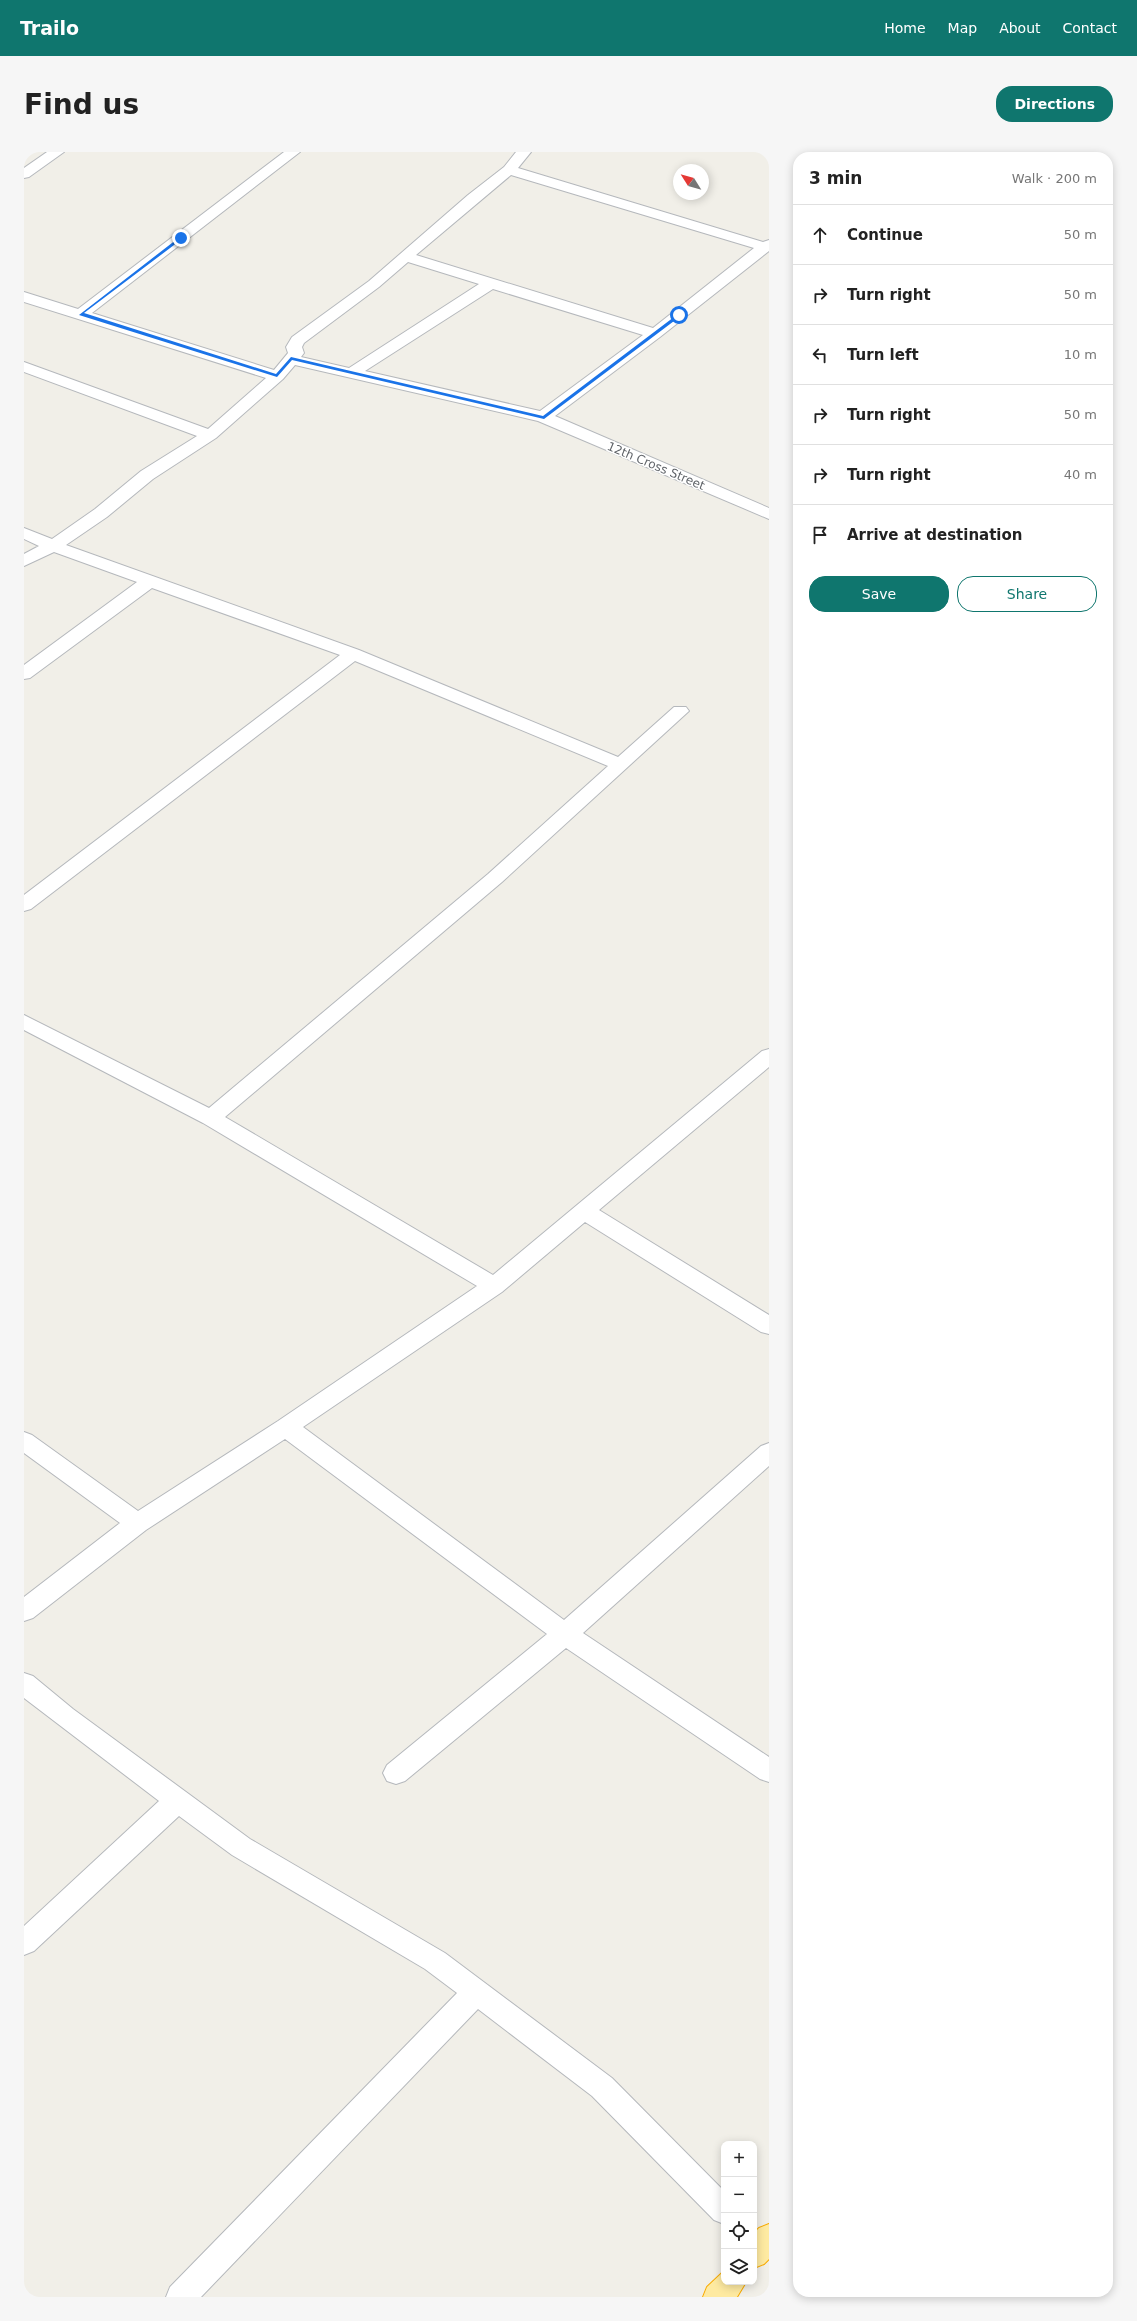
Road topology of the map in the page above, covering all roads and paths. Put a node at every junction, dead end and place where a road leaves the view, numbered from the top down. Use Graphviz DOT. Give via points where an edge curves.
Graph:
graph roads {
  1 [pos="57,152"];
  2 [pos="293,152"];
  3 [pos="524,152"];
  4 [pos="509,170"];
  5 [pos="24,174"];
  6 [pos="767,246"];
  7 [pos="406,256"];
  8 [pos="491,283"];
  9 [pos="24,297"];
  10 [pos="81,314"];
  11 [pos="655,334"];
  12 [pos="291,358"];
  13 [pos="24,367"];
  14 [pos="353,372"];
  15 [pos="277,376"];
  16 [pos="544,418"];
  17 [pos="210,435"];
  18 [pos="769,514"];
  19 [pos="24,532"];
  20 [pos="53,546"];
  21 [pos="24,561"];
  22 [pos="150,581"];
  23 [pos="353,654"];
  24 [pos="24,674"];
  25 [pos="680,711"];
  26 [pos="619,764"];
  27 [pos="24,905"];
  28 [pos="24,1022"];
  29 [pos="769,1056"];
  30 [pos="211,1118"];
  31 [pos="584,1211"];
  32 [pos="494,1286"];
  33 [pos="769,1326"];
  34 [pos="286,1427"];
  35 [pos="24,1441"];
  36 [pos="769,1452"];
  37 [pos="137,1523"];
  38 [pos="24,1611"];
  39 [pos="565,1634"];
  40 [pos="24,1683"];
  41 [pos="769,1770"];
  42 [pos="396,1773"];
  43 [pos="178,1800"];
  44 [pos="24,1943"];
  45 [pos="476,1992"];
  46 [pos="721,2208"];
  47 [pos="728,2285"];
  48 [pos="181,2297"];
  49 [pos="718,2297"];
  1 -- 5 [label="street"];
  2 -- 10 [label="street"];
  3 -- 4 [label="street"];
  4 -- 6 [label="street"];
  4 -- 7 [label="street"];
  6 -- 11 [label="street"];
  7 -- 8 [label="street"];
  7 -- 12 [label="street" via="374,284 298,340 294,347 296,353"];
  8 -- 11 [label="street"];
  8 -- 14 [label="street"];
  9 -- 10 [label="street"];
  10 -- 15 [label="street"];
  11 -- 16 [label="street"];
  12 -- 14 [label="street, 12th Cross Street"];
  12 -- 15 [label="street"];
  13 -- 17 [label="street"];
  14 -- 16 [label="street, 12th Cross Street"];
  15 -- 17 [label="street"];
  16 -- 18 [label="street, 12th Cross Street"];
  17 -- 20 [label="street" via="148,475 101,513"];
  19 -- 20 [label="street"];
  20 -- 21 [label="street"];
  20 -- 22 [label="street"];
  22 -- 23 [label="street"];
  22 -- 24 [label="street"];
  23 -- 26 [label="street"];
  23 -- 27 [label="street"];
  25 -- 26 [label="street"];
  26 -- 30 [label="street" via="495,878"];
  28 -- 30 [label="street"];
  29 -- 31 [label="street"];
  30 -- 32 [label="street"];
  31 -- 32 [label="street"];
  31 -- 33 [label="street"];
  32 -- 34 [label="street"];
  34 -- 37 [label="street"];
  34 -- 39 [label="street"];
  35 -- 37 [label="street"];
  36 -- 39 [label="street"];
  37 -- 38 [label="street"];
  39 -- 41 [label="street"];
  39 -- 42 [label="street"];
  40 -- 43 [label="street" via="64,1716"];
  43 -- 44 [label="street"];
  43 -- 45 [label="street" via="241,1847 435,1961"];
  45 -- 46 [label="street" via="602,2087"];
  45 -- 48 [label="street"];
  47 -- 49 [label="highway"];
}
